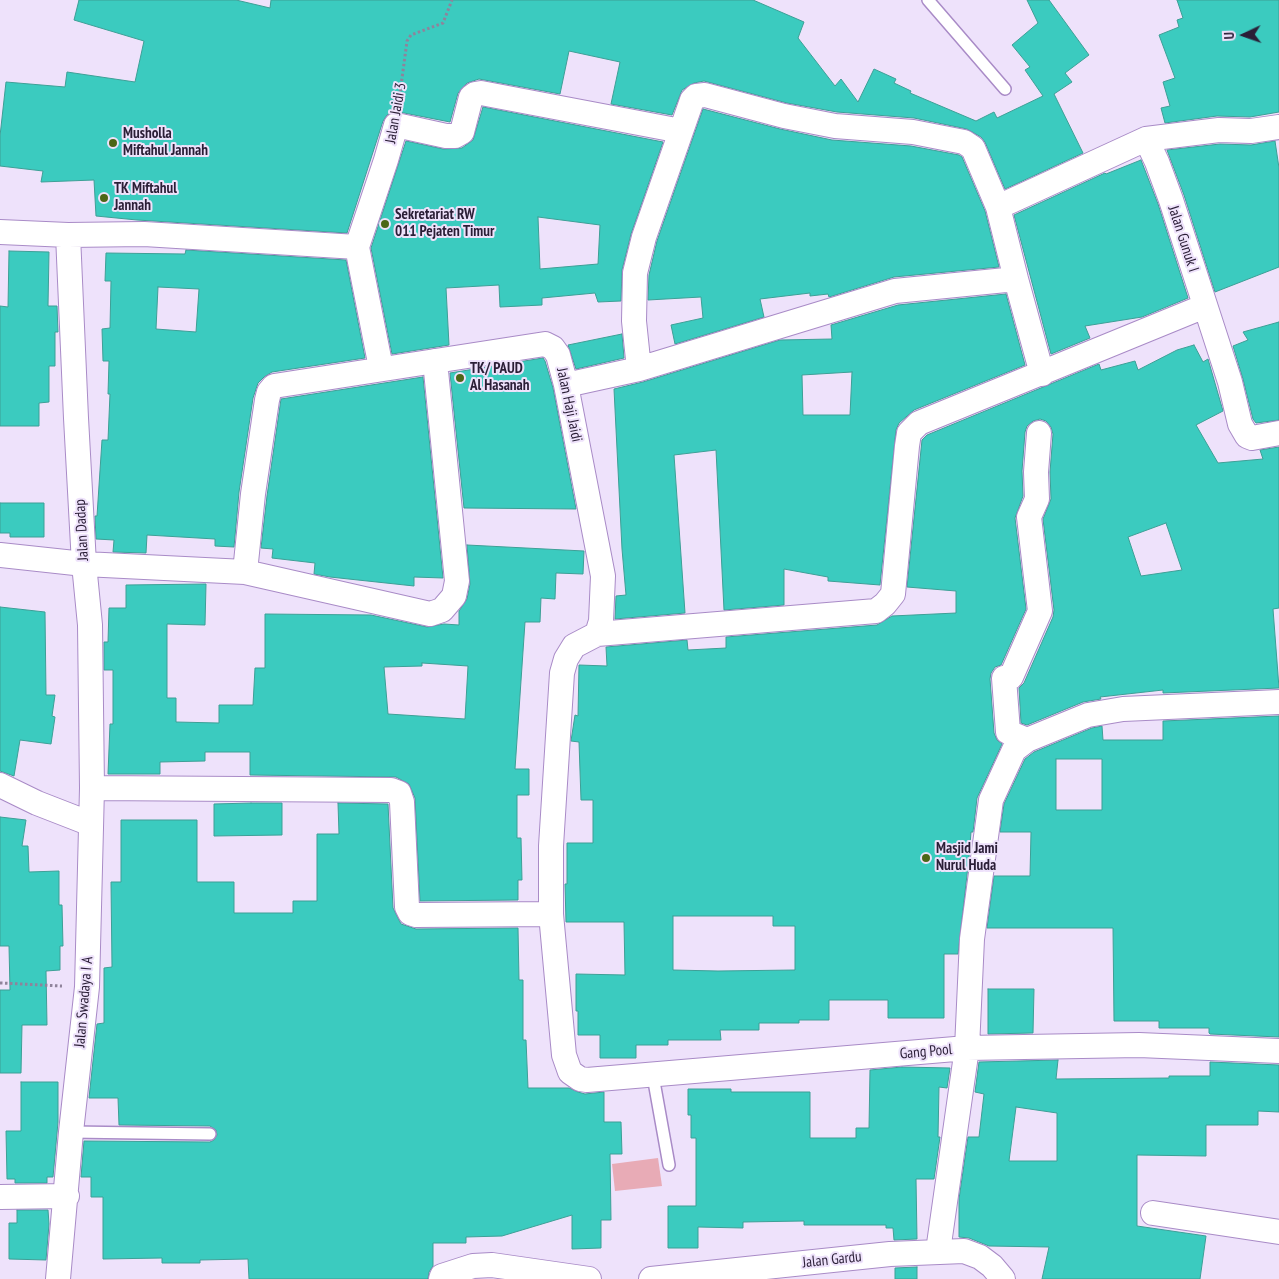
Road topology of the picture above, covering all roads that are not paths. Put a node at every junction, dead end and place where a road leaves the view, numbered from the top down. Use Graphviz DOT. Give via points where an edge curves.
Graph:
graph roads {
  1 [pos="928,0"];
  2 [pos="1005,89"];
  3 [pos="1279,127"];
  4 [pos="681,131"];
  5 [pos="1146,139"];
  6 [pos="998,207"];
  7 [pos="0,232"];
  8 [pos="68,235"];
  9 [pos="357,246"];
  10 [pos="1016,279"];
  11 [pos="1205,306"];
  12 [pos="435,361"];
  13 [pos="381,368"];
  14 [pos="639,369"];
  15 [pos="1042,374"];
  16 [pos="566,385"];
  17 [pos="1039,432"];
  18 [pos="1279,433"];
  19 [pos="0,556"];
  20 [pos="84,564"];
  21 [pos="245,572"];
  22 [pos="597,634"];
  23 [pos="1279,702"];
  24 [pos="1027,740"];
  25 [pos="0,785"];
  26 [pos="92,788"];
  27 [pos="91,824"];
  28 [pos="551,914"];
  29 [pos="966,1048"];
  30 [pos="1279,1051"];
  31 [pos="653,1076"];
  32 [pos="71,1132"];
  33 [pos="210,1134"];
  34 [pos="669,1165"];
  35 [pos="67,1196"];
  36 [pos="0,1197"];
  37 [pos="1153,1212"];
  38 [pos="1279,1232"];
  39 [pos="938,1252"];
  40 [pos="449,1275"];
  41 [pos="58,1279"];
  42 [pos="589,1279"];
  43 [pos="651,1279"];
  44 [pos="1003,1279"];
  1 -- 2 [label="lane"];
  3 -- 5 [label="street"];
  4 -- 6 [label="street" via="692,100 704,95 827,125 946,137 973,148"];
  4 -- 9 [label="street, Jalan Jaidi 3" via="480,93 471,97 462,132 455,136 396,126"];
  4 -- 14 [label="street" via="644,237 635,273 634,321"];
  5 -- 6 [label="street"];
  5 -- 11 [label="street, Jalan Gunuk I" via="1171,200"];
  6 -- 10 [label="street"];
  7 -- 8 [label="street"];
  8 -- 9 [label="street" via="144,234"];
  8 -- 20 [label="street, Jalan Dadap"];
  9 -- 13 [label="street"];
  10 -- 14 [label="street" via="895,291"];
  10 -- 15 [label="street"];
  11 -- 15 [label="street"];
  11 -- 18 [label="street, Jalan Gunuk I" via="1244,431 1252,438"];
  12 -- 13 [label="street, Jalan Haji Jaidi"];
  12 -- 16 [label="street, Jalan Haji Jaidi" via="545,344 558,356"];
  12 -- 21 [label="street" via="457,581 454,596 442,610 430,614"];
  13 -- 21 [label="street, Jalan Haji Jaidi" via="274,386 269,392"];
  14 -- 16 [label="street"];
  15 -- 22 [label="street" via="919,423 910,433 893,594 876,611"];
  16 -- 22 [label="street, Jalan Haji Jaidi" via="603,576 601,621"];
  17 -- 24 [label="street" via="1037,499 1029,517 1040,611 1012,676 1004,678 1008,732"];
  19 -- 20 [label="street"];
  20 -- 21 [label="street"];
  20 -- 26 [label="street, Jalan Dadap" via="90,625"];
  22 -- 28 [label="street" via="574,646 562,673 551,846"];
  23 -- 24 [label="street" via="1123,709 1088,715"];
  24 -- 29 [label="street" via="1014,750 991,800 972,939"];
  25 -- 27 [label="street"];
  26 -- 27 [label="street, Jalan Dadap"];
  26 -- 28 [label="street" via="391,790 399,793 402,802 410,914"];
  27 -- 32 [label="street, Jalan Swadaya I A" via="87,987"];
  28 -- 31 [label="street, Gang Pool" via="566,1064 575,1076 586,1080"];
  29 -- 30 [label="street, Gang Pool" via="1139,1044"];
  29 -- 31 [label="street, Gang Pool"];
  29 -- 39 [label="street"];
  31 -- 34 [label="lane"];
  32 -- 33 [label="lane"];
  32 -- 35 [label="street, Jalan Swadaya I A"];
  35 -- 36 [label="street"];
  35 -- 41 [label="street, Jalan Swadaya I A"];
  37 -- 38 [label="street"];
  39 -- 43 [label="street, Jalan Gardu" via="890,1254"];
  39 -- 44 [label="street, Jalan Gardu" via="964,1251 980,1257"];
  40 -- 42 [label="street" via="473,1266 492,1265"];
}
